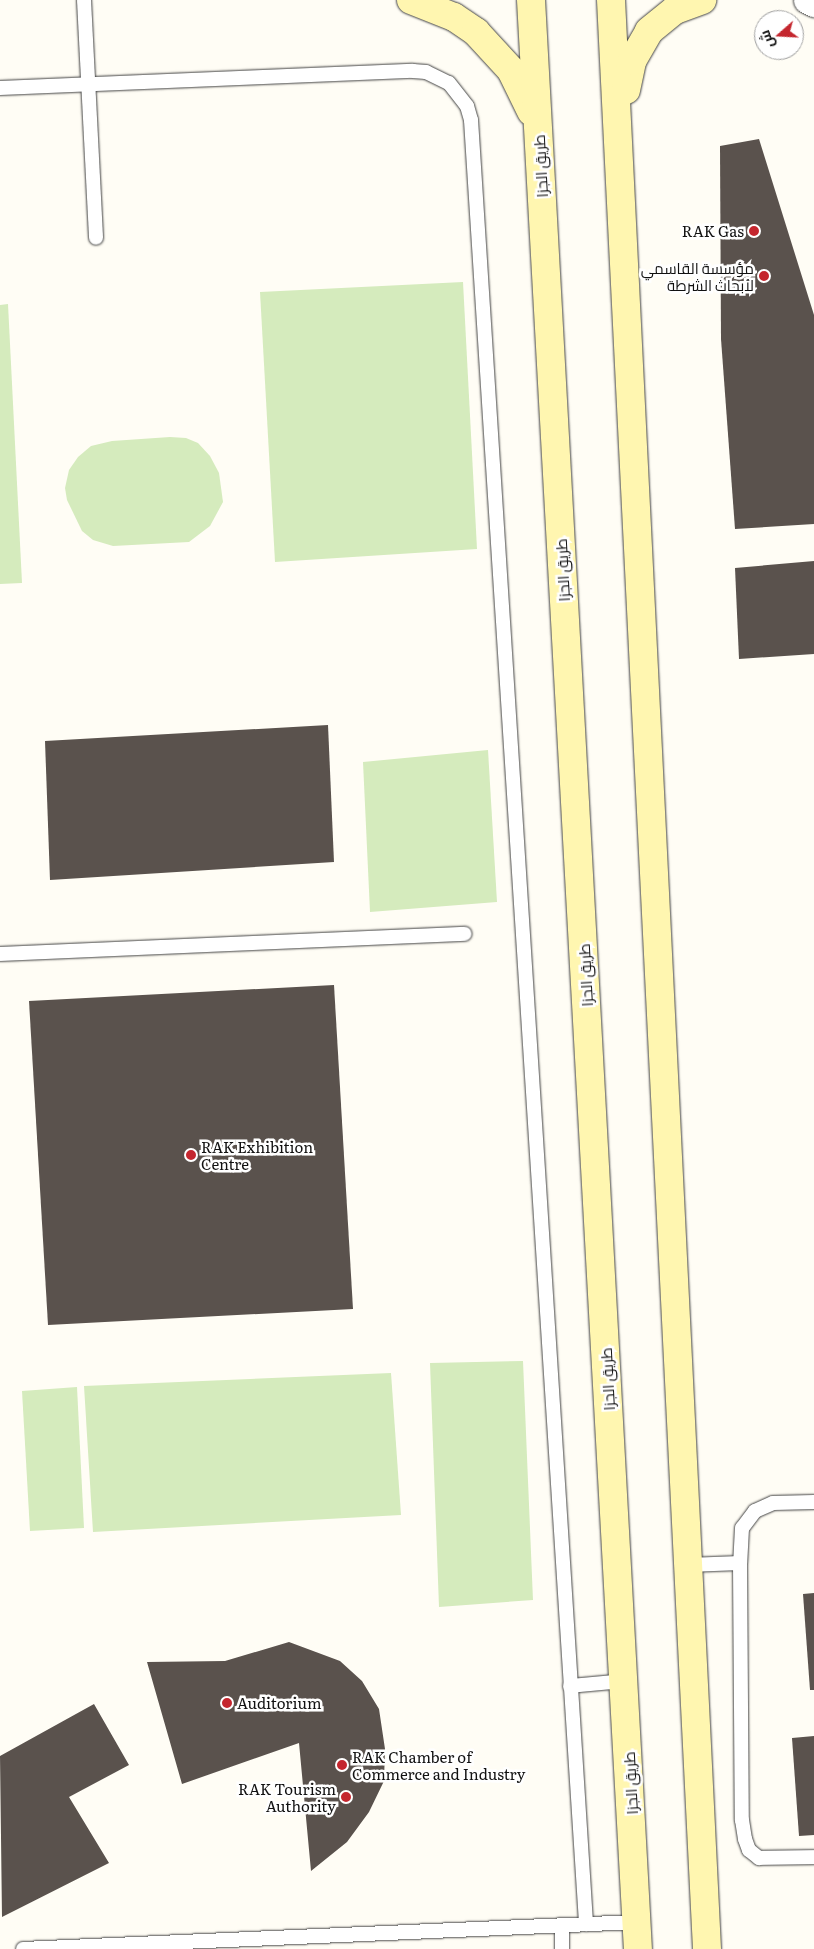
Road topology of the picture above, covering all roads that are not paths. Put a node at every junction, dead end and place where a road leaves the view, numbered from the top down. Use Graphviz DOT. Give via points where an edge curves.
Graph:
graph roads {
  1 [pos="84,0"];
  2 [pos="411,0"];
  3 [pos="531,0"];
  4 [pos="611,0"];
  5 [pos="702,0"];
  6 [pos="808,0"];
  7 [pos="814,3"];
  8 [pos="88,84"];
  9 [pos="0,88"];
  10 [pos="619,118"];
  11 [pos="538,138"];
  12 [pos="96,238"];
  13 [pos="465,934"];
  14 [pos="0,954"];
  15 [pos="814,1502"];
  16 [pos="740,1563"];
  17 [pos="688,1565"];
  18 [pos="624,1681"];
  19 [pos="570,1686"];
  20 [pos="814,1857"];
  21 [pos="637,1922"];
  22 [pos="586,1924"];
  23 [pos="562,1925"];
  24 [pos="23,1949"];
  25 [pos="562,1949"];
  26 [pos="638,1949"];
  27 [pos="707,1949"];
  1 -- 8 [label="lane"];
  2 -- 11 [label="main road" via="454,16 496,50 523,91"];
  3 -- 11 [label="main road, طريق الجزا"];
  4 -- 10 [label="main road"];
  5 -- 10 [label="main road" via="675,10 649,31 632,61"];
  6 -- 7 [label="street"];
  8 -- 9 [label="lane"];
  8 -- 12 [label="lane"];
  8 -- 19 [label="lane" via="413,71 426,72 449,83 460,93 469,113"];
  10 -- 17 [label="main road"];
  11 -- 18 [label="main road, طريق الجزا"];
  13 -- 14 [label="lane"];
  15 -- 16 [label="lane" via="772,1503 755,1511 742,1528"];
  16 -- 17 [label="lane"];
  16 -- 20 [label="lane" via="742,1820 745,1839 749,1850 759,1858"];
  17 -- 27 [label="main road"];
  18 -- 19 [label="lane"];
  18 -- 21 [label="main road, طريق الجزا"];
  19 -- 22 [label="lane"];
  21 -- 22 [label="lane"];
  21 -- 26 [label="main road, طريق الجزا"];
  22 -- 23 [label="lane"];
  23 -- 24 [label="lane"];
  23 -- 25 [label="lane"];
}
